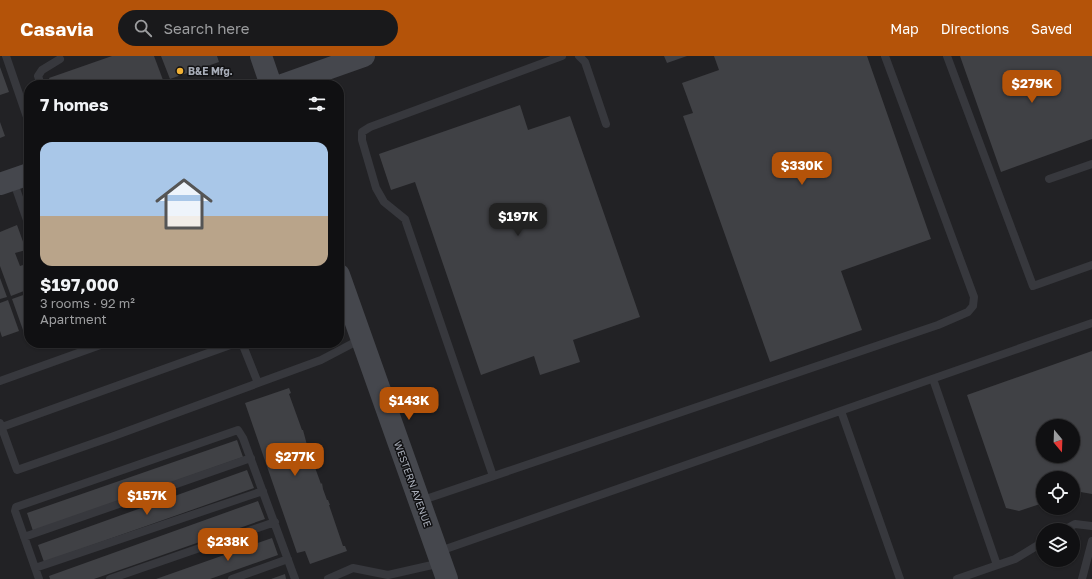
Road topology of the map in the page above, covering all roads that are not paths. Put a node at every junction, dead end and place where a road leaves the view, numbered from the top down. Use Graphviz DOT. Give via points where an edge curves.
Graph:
graph roads {
  1 [pos="6,56"];
  2 [pos="69,56"];
  3 [pos="261,56"];
  4 [pos="364,56"];
  5 [pos="562,56"];
  6 [pos="579,56"];
  7 [pos="885,56"];
  8 [pos="947,56"];
  9 [pos="60,57"];
  10 [pos="39,80"];
  11 [pos="269,80"];
  12 [pos="296,80"];
  13 [pos="24,108"];
  14 [pos="606,124"];
  15 [pos="1092,164"];
  16 [pos="14,179"];
  17 [pos="1049,179"];
  18 [pos="24,210"];
  19 [pos="1092,265"];
  20 [pos="344,289"];
  21 [pos="1092,323"];
  22 [pos="362,339"];
  23 [pos="92,348"];
  24 [pos="222,348"];
  25 [pos="244,348"];
  26 [pos="933,379"];
  27 [pos="0,380"];
  28 [pos="258,383"];
  29 [pos="841,411"];
  30 [pos="1,425"];
  31 [pos="251,458"];
  32 [pos="493,476"];
  33 [pos="263,491"];
  34 [pos="420,501"];
  35 [pos="275,522"];
  36 [pos="1080,525"];
  37 [pos="1092,526"];
  38 [pos="24,537"];
  39 [pos="1092,541"];
  40 [pos="1036,546"];
  41 [pos="288,559"];
  42 [pos="442,565"];
  43 [pos="997,565"];
  44 [pos="35,568"];
  45 [pos="388,577"];
  46 [pos="39,579"];
  47 [pos="110,579"];
  48 [pos="232,579"];
  49 [pos="296,579"];
  50 [pos="328,579"];
  51 [pos="900,579"];
  52 [pos="957,579"];
  53 [pos="1082,579"];
  1 -- 13 [label="lane"];
  2 -- 9 [label="lane"];
  3 -- 11 [label="street"];
  4 -- 12 [label="street"];
  5 -- 32 [label="lane" via="362,132 376,188 384,202 405,220"];
  6 -- 14 [label="lane" via="585,62"];
  7 -- 32 [label="lane" via="974,297 973,306 968,312"];
  8 -- 19 [label="lane" via="1033,286"];
  9 -- 10 [label="lane" via="42,70 38,76"];
  15 -- 17 [label="lane"];
  16 -- 18 [label="lane"];
  20 -- 22 [label="street, WESTERN AVENUE"];
  21 -- 26 [label="lane"];
  22 -- 28 [label="lane" via="321,360"];
  22 -- 34 [label="street, WESTERN AVENUE"];
  23 -- 27 [label="lane"];
  24 -- 30 [label="lane"];
  25 -- 28 [label="lane"];
  26 -- 29 [label="lane"];
  26 -- 43 [label="lane"];
  28 -- 30 [label="lane" via="17,470"];
  29 -- 42 [label="lane"];
  29 -- 51 [label="lane"];
  31 -- 33 [label="lane"];
  31 -- 38 [label="lane"];
  31 -- 38 [label="lane" via="238,430 53,494 16,507 15,512"];
  32 -- 34 [label="lane"];
  33 -- 35 [label="lane"];
  33 -- 44 [label="lane"];
  34 -- 42 [label="street, WESTERN AVENUE"];
  35 -- 41 [label="lane"];
  35 -- 47 [label="lane"];
  36 -- 37 [label="lane"];
  38 -- 44 [label="lane"];
  39 -- 53 [label="lane"];
  40 -- 43 [label="lane" via="1015,559"];
  41 -- 48 [label="lane"];
  41 -- 49 [label="lane"];
  42 -- 45 [label="lane"];
  43 -- 52 [label="lane"];
  44 -- 46 [label="lane"];
  45 -- 50 [label="lane" via="353,568"];
}
